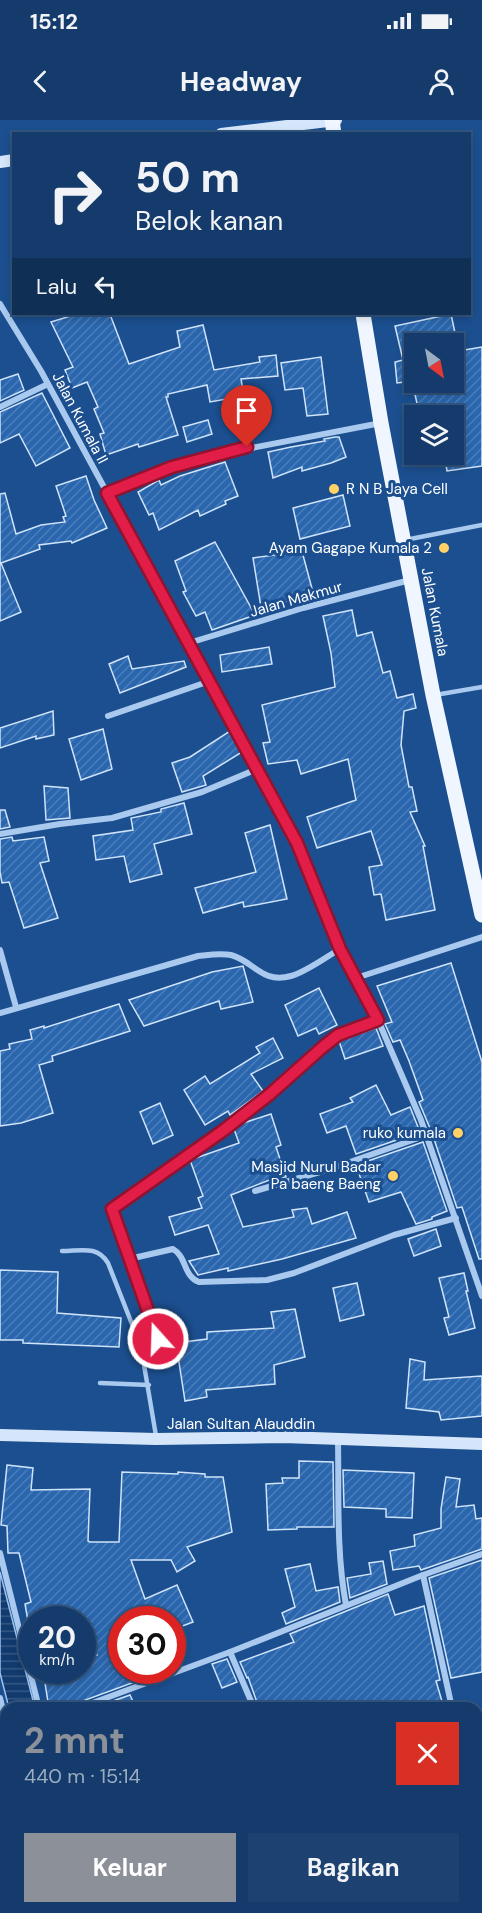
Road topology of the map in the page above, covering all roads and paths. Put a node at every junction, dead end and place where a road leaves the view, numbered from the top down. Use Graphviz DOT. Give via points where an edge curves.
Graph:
graph roads {
  1 [pos="333,120"];
  2 [pos="237,132"];
  3 [pos="1,309"];
  4 [pos="363,315"];
  5 [pos="48,384"];
  6 [pos="0,407"];
  7 [pos="381,423"];
  8 [pos="107,493"];
  9 [pos="482,525"];
  10 [pos="404,540"];
  11 [pos="410,580"];
  12 [pos="189,643"];
  13 [pos="210,681"];
  14 [pos="482,687"];
  15 [pos="432,695"];
  16 [pos="108,716"];
  17 [pos="257,769"];
  18 [pos="0,834"];
  19 [pos="482,912"];
  20 [pos="482,937"];
  21 [pos="340,949"];
  22 [pos="0,950"];
  23 [pos="356,978"];
  24 [pos="16,1007"];
  25 [pos="0,1013"];
  26 [pos="378,1020"];
  27 [pos="427,1136"];
  28 [pos="255,1191"];
  29 [pos="456,1218"];
  30 [pos="62,1251"];
  31 [pos="129,1259"];
  32 [pos="482,1296"];
  33 [pos="158,1339"];
  34 [pos="100,1383"];
  35 [pos="149,1384"];
  36 [pos="0,1435"];
  37 [pos="156,1439"];
  38 [pos="338,1440"];
  39 [pos="482,1444"];
  40 [pos="0,1553"];
  41 [pos="482,1554"];
  42 [pos="423,1575"];
  43 [pos="346,1605"];
  44 [pos="230,1652"];
  45 [pos="37,1702"];
  46 [pos="95,1702"];
  47 [pos="251,1702"];
  48 [pos="451,1702"];
  1 -- 2 [label="main road"];
  3 -- 5 [label="street, Jalan Kumala II"];
  4 -- 7 [label="main road, Jalan Kumala"];
  5 -- 6 [label="street"];
  5 -- 8 [label="street, Jalan Kumala II"];
  7 -- 8 [label="street" via="210,456"];
  7 -- 10 [label="main road, Jalan Kumala"];
  8 -- 12 [label="street, Jalan Kumala II"];
  9 -- 10 [label="lane"];
  10 -- 11 [label="main road, Jalan Kumala"];
  11 -- 12 [label="street, Jalan Makmur"];
  11 -- 15 [label="main road, Jalan Kumala"];
  12 -- 13 [label="street, Jalan Kumala II"];
  13 -- 16 [label="street"];
  13 -- 17 [label="street, Jalan Kumala II"];
  14 -- 15 [label="lane"];
  15 -- 19 [label="main road, Jalan Kumala"];
  17 -- 18 [label="street" via="202,792 112,818"];
  17 -- 21 [label="street, Jalan Kumala II" via="297,843"];
  20 -- 23 [label="street"];
  21 -- 23 [label="street, Jalan Kumala II"];
  21 -- 24 [label="street" via="291,976 272,978 231,955 198,956"];
  22 -- 24 [label="street"];
  23 -- 26 [label="street, Jalan Kumala II"];
  24 -- 25 [label="street"];
  26 -- 27 [label="street, Jalan Kumala II"];
  26 -- 31 [label="street" via="338,1035 224,1130 112,1209"];
  27 -- 28 [label="street"];
  27 -- 29 [label="street, Jalan Kumala II"];
  29 -- 31 [label="street" via="394,1235 267,1280 192,1280 183,1258 173,1249"];
  29 -- 32 [label="street, Jalan Kumala II"];
  30 -- 35 [label="lane" via="95,1251 104,1257 141,1347"];
  31 -- 33 [label="street"];
  34 -- 35 [label="lane"];
  35 -- 37 [label="lane"];
  36 -- 37 [label="main road, Jalan Sultan Alauddin"];
  37 -- 38 [label="main road, Jalan Sultan Alauddin"];
  38 -- 39 [label="main road, Jalan Sultan Alauddin"];
  38 -- 43 [label="street" via="339,1535"];
  40 -- 45 [label="street"];
  41 -- 42 [label="street"];
  42 -- 43 [label="street"];
  42 -- 48 [label="street"];
  43 -- 44 [label="street"];
  44 -- 46 [label="street"];
  44 -- 47 [label="street"];
}
